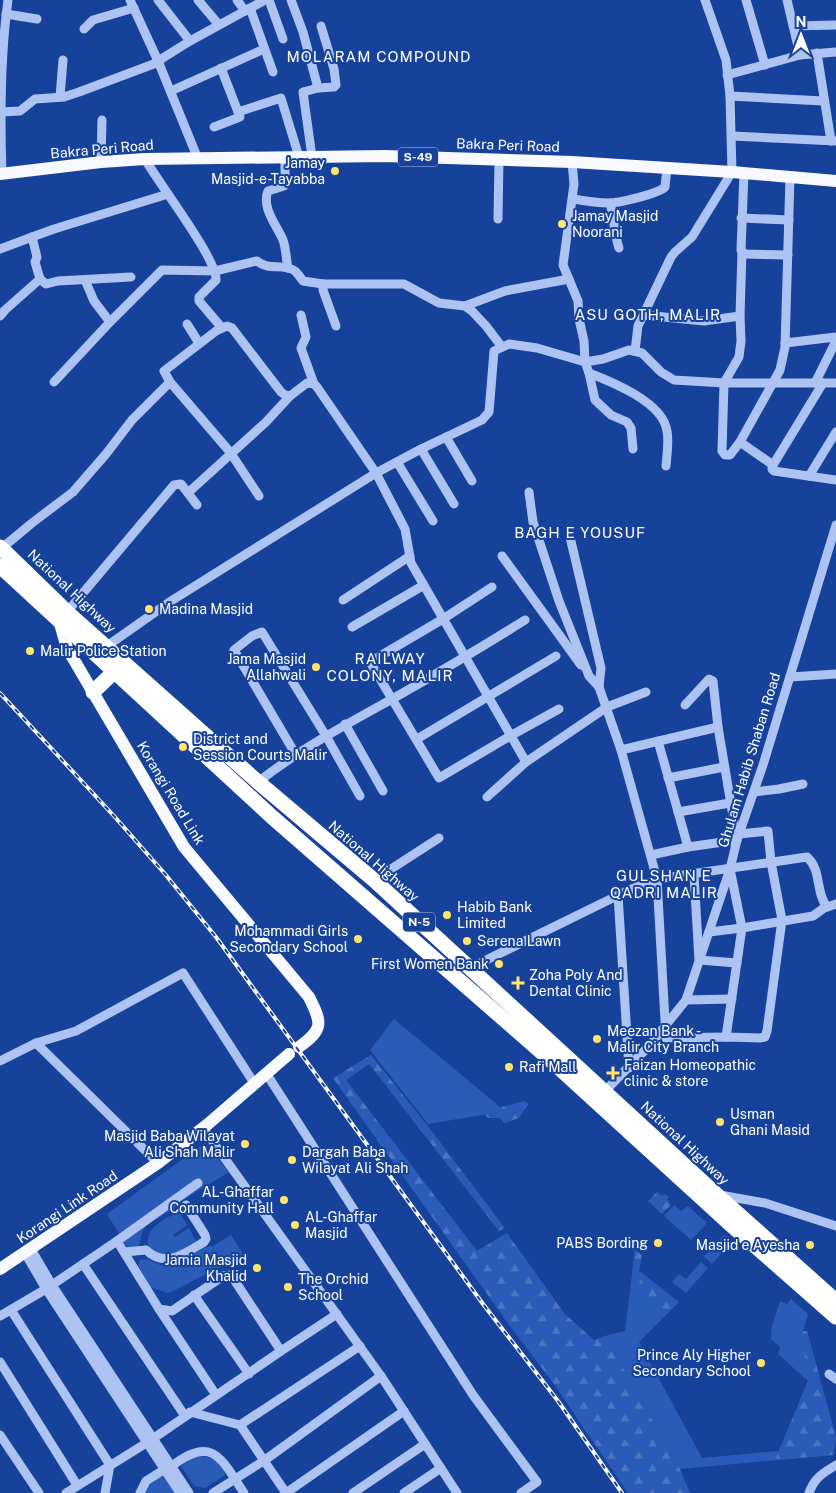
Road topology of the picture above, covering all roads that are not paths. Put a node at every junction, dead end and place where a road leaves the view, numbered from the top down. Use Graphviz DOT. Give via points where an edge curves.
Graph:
graph roads {
  1 [pos="8,0"];
  2 [pos="159,0"];
  3 [pos="198,0"];
  4 [pos="237,0"];
  5 [pos="265,0"];
  6 [pos="269,0"];
  7 [pos="291,0"];
  8 [pos="705,0"];
  9 [pos="746,0"];
  10 [pos="787,0"];
  11 [pos="132,4"];
  12 [pos="247,10"];
  13 [pos="6,14"];
  14 [pos="37,19"];
  15 [pos="218,25"];
  16 [pos="836,25"];
  17 [pos="321,26"];
  18 [pos="793,26"];
  19 [pos="84,29"];
  20 [pos="284,39"];
  21 [pos="190,41"];
  22 [pos="264,49"];
  23 [pos="836,52"];
  24 [pos="817,53"];
  25 [pos="800,55"];
  26 [pos="63,60"];
  27 [pos="159,61"];
  28 [pos="766,65"];
  29 [pos="221,68"];
  30 [pos="273,72"];
  31 [pos="727,75"];
  32 [pos="318,88"];
  33 [pos="170,91"];
  34 [pos="730,96"];
  35 [pos="60,97"];
  36 [pos="823,101"];
  37 [pos="0,112"];
  38 [pos="238,112"];
  39 [pos="102,120"];
  40 [pos="214,127"];
  41 [pos="732,136"];
  42 [pos="833,141"];
  43 [pos="285,157"];
  44 [pos="299,157"];
  45 [pos="312,157"];
  46 [pos="145,159"];
  47 [pos="198,159"];
  48 [pos="499,159"];
  49 [pos="101,162"];
  50 [pos="572,162"];
  51 [pos="667,168"];
  52 [pos="738,172"];
  53 [pos="1,174"];
  54 [pos="790,177"];
  55 [pos="836,181"];
  56 [pos="168,194"];
  57 [pos="573,199"];
  58 [pos="610,203"];
  59 [pos="742,218"];
  60 [pos="498,219"];
  61 [pos="788,220"];
  62 [pos="32,237"];
  63 [pos="0,248"];
  64 [pos="618,248"];
  65 [pos="742,252"];
  66 [pos="788,255"];
  67 [pos="288,268"];
  68 [pos="215,271"];
  69 [pos="132,277"];
  70 [pos="40,279"];
  71 [pos="569,279"];
  72 [pos="85,280"];
  73 [pos="323,284"];
  74 [pos="465,306"];
  75 [pos="300,314"];
  76 [pos="644,315"];
  77 [pos="0,316"];
  78 [pos="740,316"];
  79 [pos="110,322"];
  80 [pos="187,324"];
  81 [pos="336,326"];
  82 [pos="222,328"];
  83 [pos="836,337"];
  84 [pos="836,341"];
  85 [pos="199,343"];
  86 [pos="785,343"];
  87 [pos="502,347"];
  88 [pos="634,351"];
  89 [pos="585,362"];
  90 [pos="588,373"];
  91 [pos="54,382"];
  92 [pos="170,382"];
  93 [pos="724,383"];
  94 [pos="819,383"];
  95 [pos="836,383"];
  96 [pos="314,384"];
  97 [pos="772,384"];
  98 [pos="290,396"];
  99 [pos="836,432"];
  100 [pos="446,437"];
  101 [pos="740,442"];
  102 [pos="421,449"];
  103 [pos="633,449"];
  104 [pos="230,452"];
  105 [pos="397,462"];
  106 [pos="773,465"];
  107 [pos="666,466"];
  108 [pos="376,473"];
  109 [pos="809,476"];
  110 [pos="836,480"];
  111 [pos="472,481"];
  112 [pos="190,491"];
  113 [pos="529,492"];
  114 [pos="259,496"];
  115 [pos="454,504"];
  116 [pos="196,505"];
  117 [pos="433,521"];
  118 [pos="835,530"];
  119 [pos="570,537"];
  120 [pos="1,548"];
  121 [pos="410,556"];
  122 [pos="502,556"];
  123 [pos="0,566"];
  124 [pos="424,586"];
  125 [pos="492,587"];
  126 [pos="343,600"];
  127 [pos="63,616"];
  128 [pos="443,619"];
  129 [pos="525,620"];
  130 [pos="352,627"];
  131 [pos="107,646"];
  132 [pos="556,656"];
  133 [pos="465,657"];
  134 [pos="114,672"];
  135 [pos="836,674"];
  136 [pos="589,676"];
  137 [pos="790,677"];
  138 [pos="599,687"];
  139 [pos="93,692"];
  140 [pos="646,692"];
  141 [pos="488,697"];
  142 [pos="392,699"];
  143 [pos="685,705"];
  144 [pos="607,707"];
  145 [pos="559,709"];
  146 [pos="345,724"];
  147 [pos="718,727"];
  148 [pos="326,736"];
  149 [pos="510,736"];
  150 [pos="417,739"];
  151 [pos="658,741"];
  152 [pos="621,750"];
  153 [pos="296,755"];
  154 [pos="526,762"];
  155 [pos="724,767"];
  156 [pos="668,778"];
  157 [pos="258,782"];
  158 [pos="803,784"];
  159 [pos="383,790"];
  160 [pos="754,792"];
  161 [pos="360,796"];
  162 [pos="487,797"];
  163 [pos="730,803"];
  164 [pos="678,812"];
  165 [pos="738,837"];
  166 [pos="439,838"];
  167 [pos="688,847"];
  168 [pos="652,855"];
  169 [pos="771,862"];
  170 [pos="730,869"];
  171 [pos="694,875"];
  172 [pos="657,879"];
  173 [pos="374,880"];
  174 [pos="618,895"];
  175 [pos="836,904"];
  176 [pos="827,907"];
  177 [pos="782,920"];
  178 [pos="742,928"];
  179 [pos="708,932"];
  180 [pos="699,960"];
  181 [pos="737,963"];
  182 [pos="470,968"];
  183 [pos="732,999"];
  184 [pos="686,1000"];
  185 [pos="665,1026"];
  186 [pos="726,1037"];
  187 [pos="36,1043"];
  188 [pos="294,1050"];
  189 [pos="2,1058"];
  190 [pos="629,1068"];
  191 [pos="266,1073"];
  192 [pos="254,1083"];
  193 [pos="605,1090"];
  194 [pos="203,1128"];
  195 [pos="158,1163"];
  196 [pos="693,1181"];
  197 [pos="198,1182"];
  198 [pos="717,1195"];
  199 [pos="186,1205"];
  200 [pos="836,1226"];
  201 [pos="117,1241"];
  202 [pos="28,1251"];
  203 [pos="124,1252"];
  204 [pos="84,1264"];
  205 [pos="0,1269"];
  206 [pos="50,1287"];
  207 [pos="194,1295"];
  208 [pos="159,1309"];
  209 [pos="11,1310"];
  210 [pos="835,1310"];
  211 [pos="337,1314"];
  212 [pos="0,1316"];
  213 [pos="360,1346"];
  214 [pos="281,1351"];
  215 [pos="0,1362"];
  216 [pos="249,1374"];
  217 [pos="381,1376"];
  218 [pos="216,1395"];
  219 [pos="404,1411"];
  220 [pos="188,1414"];
  221 [pos="240,1425"];
  222 [pos="0,1435"];
  223 [pos="151,1440"];
  224 [pos="425,1444"];
  225 [pos="265,1460"];
  226 [pos="110,1465"];
  227 [pos="836,1465"];
  228 [pos="168,1467"];
  229 [pos="441,1468"];
  230 [pos="235,1479"];
  231 [pos="77,1485"];
  232 [pos="364,1490"];
  233 [pos="456,1492"];
  234 [pos="39,1493"];
  235 [pos="66,1493"];
  236 [pos="105,1493"];
  237 [pos="140,1493"];
  238 [pos="180,1493"];
  239 [pos="189,1493"];
  240 [pos="213,1493"];
  241 [pos="244,1493"];
  242 [pos="286,1493"];
  243 [pos="353,1493"];
  244 [pos="404,1493"];
  245 [pos="521,1493"];
  246 [pos="809,1493"];
  1 -- 13 [label="street"];
  2 -- 21 [label="street"];
  3 -- 15 [label="street"];
  4 -- 12 [label="street"];
  5 -- 12 [label="street"];
  6 -- 20 [label="street"];
  7 -- 32 [label="street"];
  8 -- 31 [label="street" via="726,60"];
  9 -- 28 [label="street"];
  10 -- 18 [label="street"];
  11 -- 19 [label="street" via="93,20"];
  11 -- 27 [label="street"];
  12 -- 15 [label="street"];
  12 -- 22 [label="street"];
  13 -- 14 [label="street"];
  13 -- 37 [label="street"];
  15 -- 21 [label="street"];
  16 -- 18 [label="street"];
  17 -- 32 [label="street" via="336,85"];
  18 -- 25 [label="street"];
  21 -- 27 [label="street"];
  22 -- 29 [label="street"];
  22 -- 30 [label="street"];
  23 -- 24 [label="street"];
  24 -- 25 [label="street"];
  24 -- 36 [label="street"];
  25 -- 28 [label="street"];
  26 -- 35 [label="street"];
  27 -- 33 [label="street"];
  27 -- 35 [label="street"];
  28 -- 31 [label="street"];
  29 -- 33 [label="street"];
  29 -- 38 [label="street"];
  31 -- 34 [label="street"];
  32 -- 45 [label="street" via="302,94"];
  33 -- 47 [label="street"];
  34 -- 36 [label="street"];
  34 -- 41 [label="street"];
  35 -- 37 [label="street" via="36,99 19,111"];
  36 -- 42 [label="street"];
  37 -- 53 [label="street"];
  38 -- 40 [label="street" via="239,119"];
  38 -- 44 [label="street" via="281,98"];
  39 -- 49 [label="street"];
  41 -- 42 [label="street"];
  41 -- 52 [label="street"];
  43 -- 44 [label="main road, Bakra Peri Road / S-49"];
  43 -- 47 [label="main road, Bakra Peri Road / S-49"];
  43 -- 67 [label="street" via="284,186 268,191 266,196 269,214 284,242"];
  44 -- 45 [label="main road, Bakra Peri Road / S-49"];
  45 -- 48 [label="main road, Bakra Peri Road / S-49"];
  46 -- 47 [label="main road, Bakra Peri Road / S-49"];
  46 -- 49 [label="main road, Bakra Peri Road / S-49"];
  46 -- 56 [label="street"];
  48 -- 50 [label="main road, Bakra Peri Road / S-49"];
  48 -- 60 [label="street"];
  49 -- 53 [label="main road, Bakra Peri Road / S-49"];
  50 -- 51 [label="main road, Bakra Peri Road / S-49"];
  50 -- 57 [label="street"];
  51 -- 52 [label="main road, Bakra Peri Road / S-49"];
  51 -- 58 [label="street" via="663,190"];
  52 -- 54 [label="main road, Bakra Peri Road / S-49"];
  52 -- 59 [label="street"];
  52 -- 76 [label="street" via="692,237 671,257"];
  54 -- 55 [label="main road, Bakra Peri Road / S-49"];
  54 -- 61 [label="street"];
  56 -- 62 [label="street"];
  56 -- 68 [label="street"];
  57 -- 58 [label="street"];
  57 -- 71 [label="street" via="563,264"];
  58 -- 64 [label="street"];
  59 -- 61 [label="street"];
  59 -- 65 [label="street"];
  61 -- 66 [label="street"];
  62 -- 63 [label="street"];
  62 -- 70 [label="street"];
  65 -- 66 [label="street"];
  65 -- 78 [label="street"];
  66 -- 86 [label="street"];
  67 -- 68 [label="street" via="263,266 257,261"];
  67 -- 73 [label="street" via="303,280"];
  68 -- 79 [label="street" via="162,270"];
  68 -- 82 [label="street" via="216,280 199,297 199,301"];
  69 -- 72 [label="street"];
  70 -- 72 [label="street" via="46,284"];
  70 -- 77 [label="street"];
  71 -- 74 [label="street" via="505,291"];
  71 -- 89 [label="street" via="578,301"];
  72 -- 79 [label="street"];
  73 -- 74 [label="street" via="404,284 439,303"];
  73 -- 81 [label="street"];
  74 -- 87 [label="street"];
  75 -- 96 [label="street" via="306,337 301,348"];
  76 -- 78 [label="street" via="704,321"];
  76 -- 88 [label="street" via="638,326"];
  78 -- 93 [label="street" via="739,356"];
  79 -- 91 [label="street"];
  80 -- 85 [label="street"];
  82 -- 85 [label="street"];
  82 -- 98 [label="street" via="232,328 281,392"];
  83 -- 86 [label="street"];
  84 -- 94 [label="street"];
  85 -- 92 [label="street" via="164,372"];
  86 -- 97 [label="street" via="780,370"];
  87 -- 89 [label="street" via="509,344 537,348"];
  87 -- 100 [label="street" via="494,351 489,412 482,420"];
  88 -- 89 [label="street"];
  88 -- 93 [label="street" via="642,353 674,380"];
  89 -- 90 [label="street"];
  90 -- 103 [label="street" via="595,400 631,428"];
  90 -- 107 [label="street" via="644,399 662,418 668,430"];
  92 -- 104 [label="street"];
  92 -- 120 [label="street" via="132,420 73,492"];
  93 -- 97 [label="street"];
  93 -- 101 [label="street" via="722,451 730,455"];
  94 -- 95 [label="street"];
  94 -- 97 [label="street"];
  94 -- 106 [label="street"];
  96 -- 98 [label="street" via="307,383"];
  96 -- 108 [label="street"];
  97 -- 101 [label="street"];
  98 -- 104 [label="street" via="266,422"];
  99 -- 109 [label="street"];
  100 -- 102 [label="street"];
  100 -- 111 [label="street"];
  101 -- 106 [label="street"];
  102 -- 105 [label="street"];
  102 -- 115 [label="street"];
  104 -- 112 [label="street"];
  104 -- 114 [label="street"];
  105 -- 108 [label="street"];
  105 -- 117 [label="street"];
  106 -- 109 [label="street" via="776,472"];
  108 -- 121 [label="street" via="405,529"];
  108 -- 131 [label="street" via="180,596"];
  109 -- 110 [label="street"];
  113 -- 136 [label="street" via="533,522 559,601"];
  116 -- 127 [label="street" via="181,484 174,485"];
  118 -- 137 [label="street, Ghulam Habib Shaban Road"];
  119 -- 138 [label="street" via="601,668"];
  120 -- 127 [label="highway, National Highway / N-5"];
  121 -- 124 [label="street"];
  121 -- 126 [label="street"];
  122 -- 136 [label="street"];
  123 -- 127 [label="highway, National Highway / N-5"];
  124 -- 128 [label="street"];
  124 -- 130 [label="street"];
  125 -- 128 [label="street"];
  127 -- 131 [label="highway, National Highway / N-5"];
  127 -- 134 [label="highway, National Highway / N-5"];
  127 -- 139 [label="main road, Korangi Road Link" via="67,648"];
  128 -- 133 [label="street"];
  128 -- 142 [label="street" via="370,662"];
  129 -- 133 [label="street"];
  131 -- 157 [label="highway, National Highway / N-5"];
  132 -- 141 [label="street"];
  133 -- 141 [label="street"];
  133 -- 142 [label="street"];
  134 -- 139 [label="highway"];
  134 -- 196 [label="highway, National Highway / N-5" via="271,816"];
  135 -- 137 [label="street"];
  136 -- 138 [label="street"];
  137 -- 160 [label="street, Ghulam Habib Shaban Road"];
  138 -- 144 [label="street"];
  139 -- 188 [label="main road, Korangi Road Link" via="184,847 309,997 319,1025 314,1036"];
  140 -- 144 [label="street"];
  141 -- 149 [label="street"];
  141 -- 150 [label="street"];
  142 -- 146 [label="street"];
  142 -- 150 [label="street"];
  143 -- 147 [label="street" via="712,679"];
  144 -- 152 [label="street"];
  144 -- 154 [label="street"];
  145 -- 149 [label="street"];
  146 -- 148 [label="street"];
  146 -- 159 [label="street"];
  147 -- 151 [label="street"];
  147 -- 155 [label="street"];
  148 -- 153 [label="street"];
  148 -- 153 [label="street" via="262,632 252,636 234,650"];
  148 -- 161 [label="street"];
  149 -- 150 [label="street" via="439,778"];
  149 -- 154 [label="street"];
  151 -- 152 [label="street"];
  151 -- 156 [label="street"];
  152 -- 168 [label="street"];
  153 -- 157 [label="street"];
  154 -- 162 [label="street"];
  155 -- 156 [label="street"];
  155 -- 163 [label="street"];
  156 -- 164 [label="street"];
  157 -- 173 [label="highway, National Highway / N-5"];
  158 -- 160 [label="street"];
  160 -- 165 [label="street, Ghulam Habib Shaban Road"];
  163 -- 164 [label="street"];
  163 -- 165 [label="street"];
  164 -- 167 [label="street"];
  165 -- 167 [label="street"];
  165 -- 169 [label="street" via="768,831"];
  165 -- 170 [label="street, Ghulam Habib Shaban Road"];
  166 -- 173 [label="street"];
  167 -- 168 [label="street"];
  168 -- 172 [label="street"];
  169 -- 170 [label="street"];
  169 -- 176 [label="street" via="807,857 816,867 819,889"];
  169 -- 177 [label="street"];
  170 -- 171 [label="street"];
  170 -- 178 [label="street"];
  170 -- 179 [label="street, Ghulam Habib Shaban Road"];
  171 -- 172 [label="street"];
  171 -- 180 [label="street"];
  172 -- 174 [label="street"];
  172 -- 185 [label="street"];
  173 -- 182 [label="highway, National Highway / N-5"];
  174 -- 182 [label="street"];
  174 -- 190 [label="street"];
  175 -- 176 [label="street"];
  176 -- 177 [label="street" via="813,916"];
  177 -- 178 [label="street"];
  177 -- 186 [label="street" via="767,1032 760,1038"];
  178 -- 179 [label="street"];
  178 -- 181 [label="street"];
  179 -- 180 [label="street, Ghulam Habib Shaban Road"];
  180 -- 181 [label="street"];
  180 -- 184 [label="street, Ghulam Habib Shaban Road"];
  181 -- 183 [label="street"];
  182 -- 193 [label="highway, National Highway / N-5"];
  183 -- 184 [label="street"];
  183 -- 186 [label="street"];
  184 -- 185 [label="street, Ghulam Habib Shaban Road"];
  185 -- 186 [label="street" via="666,1038"];
  185 -- 190 [label="street, Ghulam Habib Shaban Road"];
  187 -- 189 [label="street"];
  187 -- 192 [label="street" via="76,1030 183,973"];
  187 -- 195 [label="street"];
  188 -- 191 [label="main road, Korangi Link Road"];
  190 -- 193 [label="street, Ghulam Habib Shaban Road"];
  191 -- 192 [label="main road, Korangi Link Road"];
  191 -- 245 [label="street" via="473,1395 537,1482"];
  192 -- 194 [label="main road, Korangi Link Road"];
  193 -- 196 [label="highway, National Highway / N-5"];
  194 -- 195 [label="main road, Korangi Link Road"];
  194 -- 211 [label="street"];
  195 -- 202 [label="main road, Korangi Link Road"];
  196 -- 198 [label="highway, National Highway / N-5"];
  196 -- 210 [label="highway, National Highway / N-5"];
  197 -- 201 [label="street"];
  198 -- 200 [label="street" via="765,1204"];
  198 -- 210 [label="highway, National Highway / N-5"];
  199 -- 203 [label="street" via="205,1235 204,1242 165,1260 153,1257 146,1250"];
  201 -- 203 [label="street"];
  201 -- 204 [label="street"];
  202 -- 205 [label="main road, Korangi Link Road"];
  202 -- 206 [label="street"];
  203 -- 208 [label="street"];
  204 -- 206 [label="street"];
  204 -- 220 [label="street"];
  206 -- 209 [label="street"];
  206 -- 223 [label="street"];
  207 -- 208 [label="street" via="172,1311"];
  207 -- 214 [label="street" via="223,1276 231,1275"];
  207 -- 216 [label="street"];
  208 -- 218 [label="street"];
  209 -- 212 [label="street"];
  209 -- 226 [label="street"];
  211 -- 213 [label="street"];
  211 -- 214 [label="street"];
  213 -- 217 [label="street"];
  213 -- 221 [label="street"];
  214 -- 216 [label="street"];
  215 -- 231 [label="street"];
  216 -- 218 [label="street"];
  217 -- 219 [label="street"];
  217 -- 225 [label="street"];
  218 -- 220 [label="street"];
  219 -- 224 [label="street"];
  219 -- 242 [label="street"];
  220 -- 221 [label="street"];
  220 -- 223 [label="street"];
  221 -- 225 [label="street"];
  222 -- 234 [label="street"];
  223 -- 226 [label="street"];
  223 -- 228 [label="street"];
  224 -- 229 [label="street"];
  224 -- 232 [label="street"];
  225 -- 230 [label="street"];
  225 -- 242 [label="street"];
  226 -- 231 [label="street"];
  226 -- 236 [label="street"];
  227 -- 246 [label="street" via="817,1477"];
  228 -- 230 [label="street" via="184,1456 208,1452 224,1462"];
  228 -- 237 [label="street" via="146,1481"];
  228 -- 238 [label="street"];
  228 -- 239 [label="street"];
  229 -- 233 [label="street"];
  229 -- 244 [label="street"];
  230 -- 240 [label="street"];
  230 -- 241 [label="street"];
  231 -- 235 [label="street"];
  232 -- 243 [label="street"];
}
